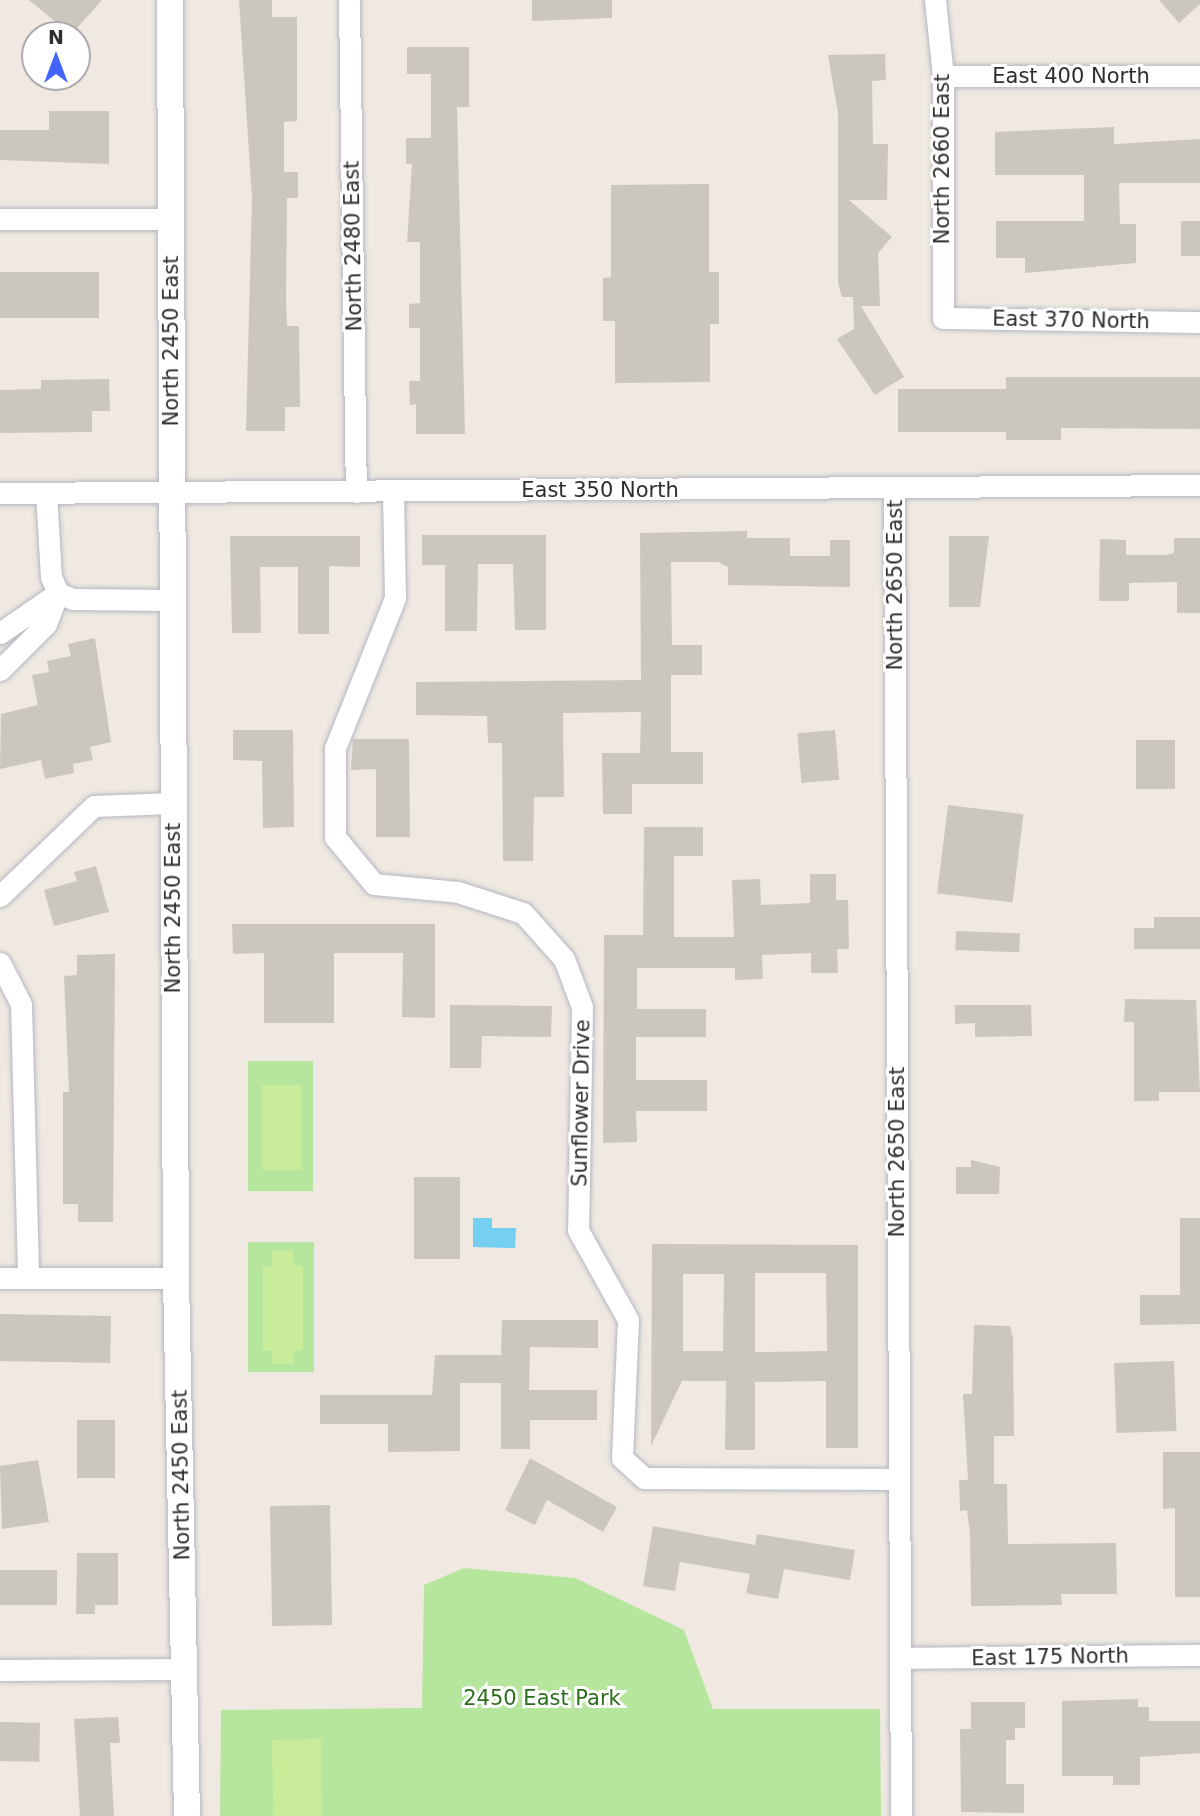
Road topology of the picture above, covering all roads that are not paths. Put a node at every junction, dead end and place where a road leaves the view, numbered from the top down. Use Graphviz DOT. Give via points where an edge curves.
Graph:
graph roads {
  1 [pos="170,0"];
  2 [pos="349,0"];
  3 [pos="935,0"];
  4 [pos="943,76"];
  5 [pos="1200,76"];
  6 [pos="0,219"];
  7 [pos="171,219"];
  8 [pos="943,318"];
  9 [pos="1200,322"];
  10 [pos="1200,485"];
  11 [pos="894,488"];
  12 [pos="356,492"];
  13 [pos="393,492"];
  14 [pos="0,493"];
  15 [pos="46,493"];
  16 [pos="172,493"];
  17 [pos="58,593"];
  18 [pos="172,600"];
  19 [pos="0,633"];
  20 [pos="0,670"];
  21 [pos="172,803"];
  22 [pos="0,897"];
  23 [pos="0,963"];
  24 [pos="0,1278"];
  25 [pos="28,1278"];
  26 [pos="176,1278"];
  27 [pos="899,1479"];
  28 [pos="1200,1655"];
  29 [pos="900,1658"];
  30 [pos="186,1669"];
  31 [pos="0,1670"];
  32 [pos="187,1816"];
  33 [pos="901,1816"];
  1 -- 7 [label="street, North 2450 East"];
  2 -- 12 [label="street, North 2480 East"];
  3 -- 4 [label="street, North 2660 East"];
  4 -- 5 [label="street, East 400 North"];
  4 -- 8 [label="street, North 2660 East"];
  6 -- 7 [label="street"];
  7 -- 16 [label="street, North 2450 East"];
  8 -- 9 [label="street, East 370 North"];
  10 -- 11 [label="street, East 350 North"];
  11 -- 13 [label="street, East 350 North"];
  11 -- 27 [label="street, North 2650 East"];
  12 -- 13 [label="street, East 350 North"];
  12 -- 16 [label="street, East 350 North"];
  13 -- 27 [label="street, Sunflower Drive" via="395,598 335,748 335,837 374,884 458,891 523,914 564,959 582,1007 578,1230 628,1320 622,1458 644,1478"];
  14 -- 15 [label="street, East 350 North"];
  15 -- 16 [label="street, East 350 North"];
  15 -- 17 [label="street" via="51,577"];
  16 -- 18 [label="street, North 2450 East"];
  17 -- 18 [label="street" via="74,598"];
  17 -- 19 [label="street"];
  17 -- 20 [label="street" via="46,624"];
  18 -- 21 [label="street, North 2450 East"];
  21 -- 22 [label="street" via="94,806"];
  21 -- 26 [label="street, North 2450 East"];
  23 -- 25 [label="street" via="22,1004"];
  24 -- 25 [label="street"];
  25 -- 26 [label="street"];
  26 -- 30 [label="street, North 2450 East"];
  27 -- 29 [label="street, North 2650 East"];
  28 -- 29 [label="street, East 175 North"];
  29 -- 33 [label="street, North 2650 East"];
  30 -- 31 [label="street"];
  30 -- 32 [label="street, North 2450 East"];
}
